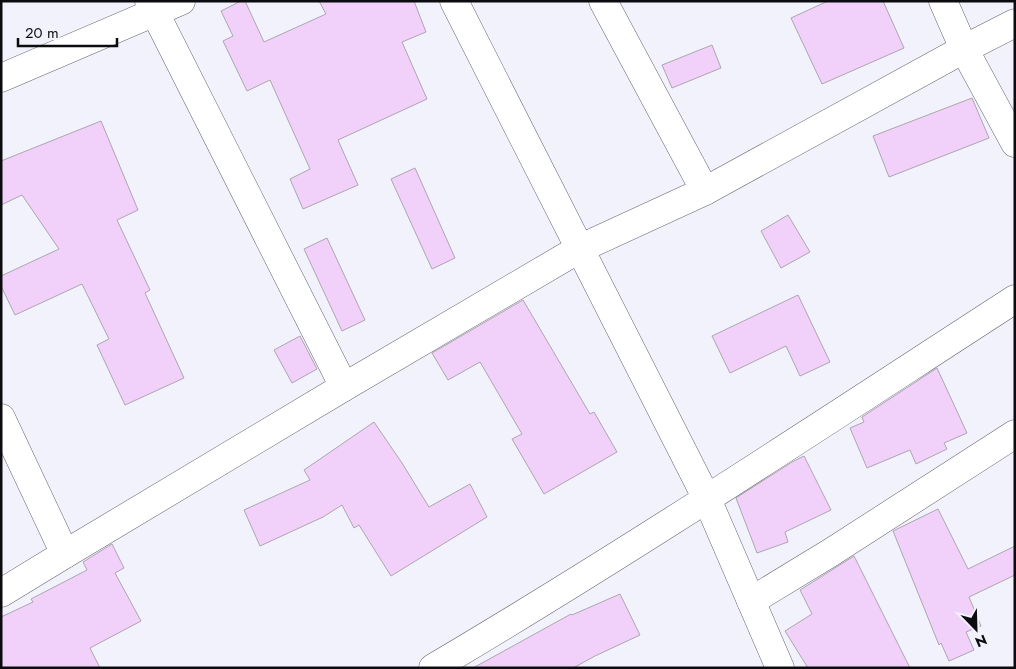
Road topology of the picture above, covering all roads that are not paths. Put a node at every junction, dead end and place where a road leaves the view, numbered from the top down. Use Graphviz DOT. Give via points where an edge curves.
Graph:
graph roads {
  1 [pos="181,1"];
  2 [pos="454,1"];
  3 [pos="603,1"];
  4 [pos="943,1"];
  5 [pos="152,7"];
  6 [pos="1015,23"];
  7 [pos="964,49"];
  8 [pos="1,78"];
  9 [pos="1015,143"];
  10 [pos="705,191"];
  11 [pos="579,248"];
  12 [pos="1015,299"];
  13 [pos="344,387"];
  14 [pos="1,418"];
  15 [pos="1015,434"];
  16 [pos="706,499"];
  17 [pos="65,554"];
  18 [pos="1,593"];
  19 [pos="751,601"];
  20 [pos="434,668"];
  21 [pos="780,668"];
  1 -- 5 [label="street"];
  2 -- 11 [label="street"];
  3 -- 10 [label="street"];
  4 -- 7 [label="street"];
  5 -- 8 [label="street"];
  5 -- 13 [label="street"];
  6 -- 7 [label="street"];
  7 -- 9 [label="street"];
  7 -- 10 [label="street"];
  10 -- 11 [label="street"];
  11 -- 13 [label="street"];
  11 -- 16 [label="street"];
  12 -- 16 [label="street"];
  13 -- 17 [label="street"];
  14 -- 17 [label="street"];
  15 -- 19 [label="street"];
  16 -- 19 [label="street"];
  16 -- 20 [label="street"];
  17 -- 18 [label="street"];
  19 -- 21 [label="street"];
}
